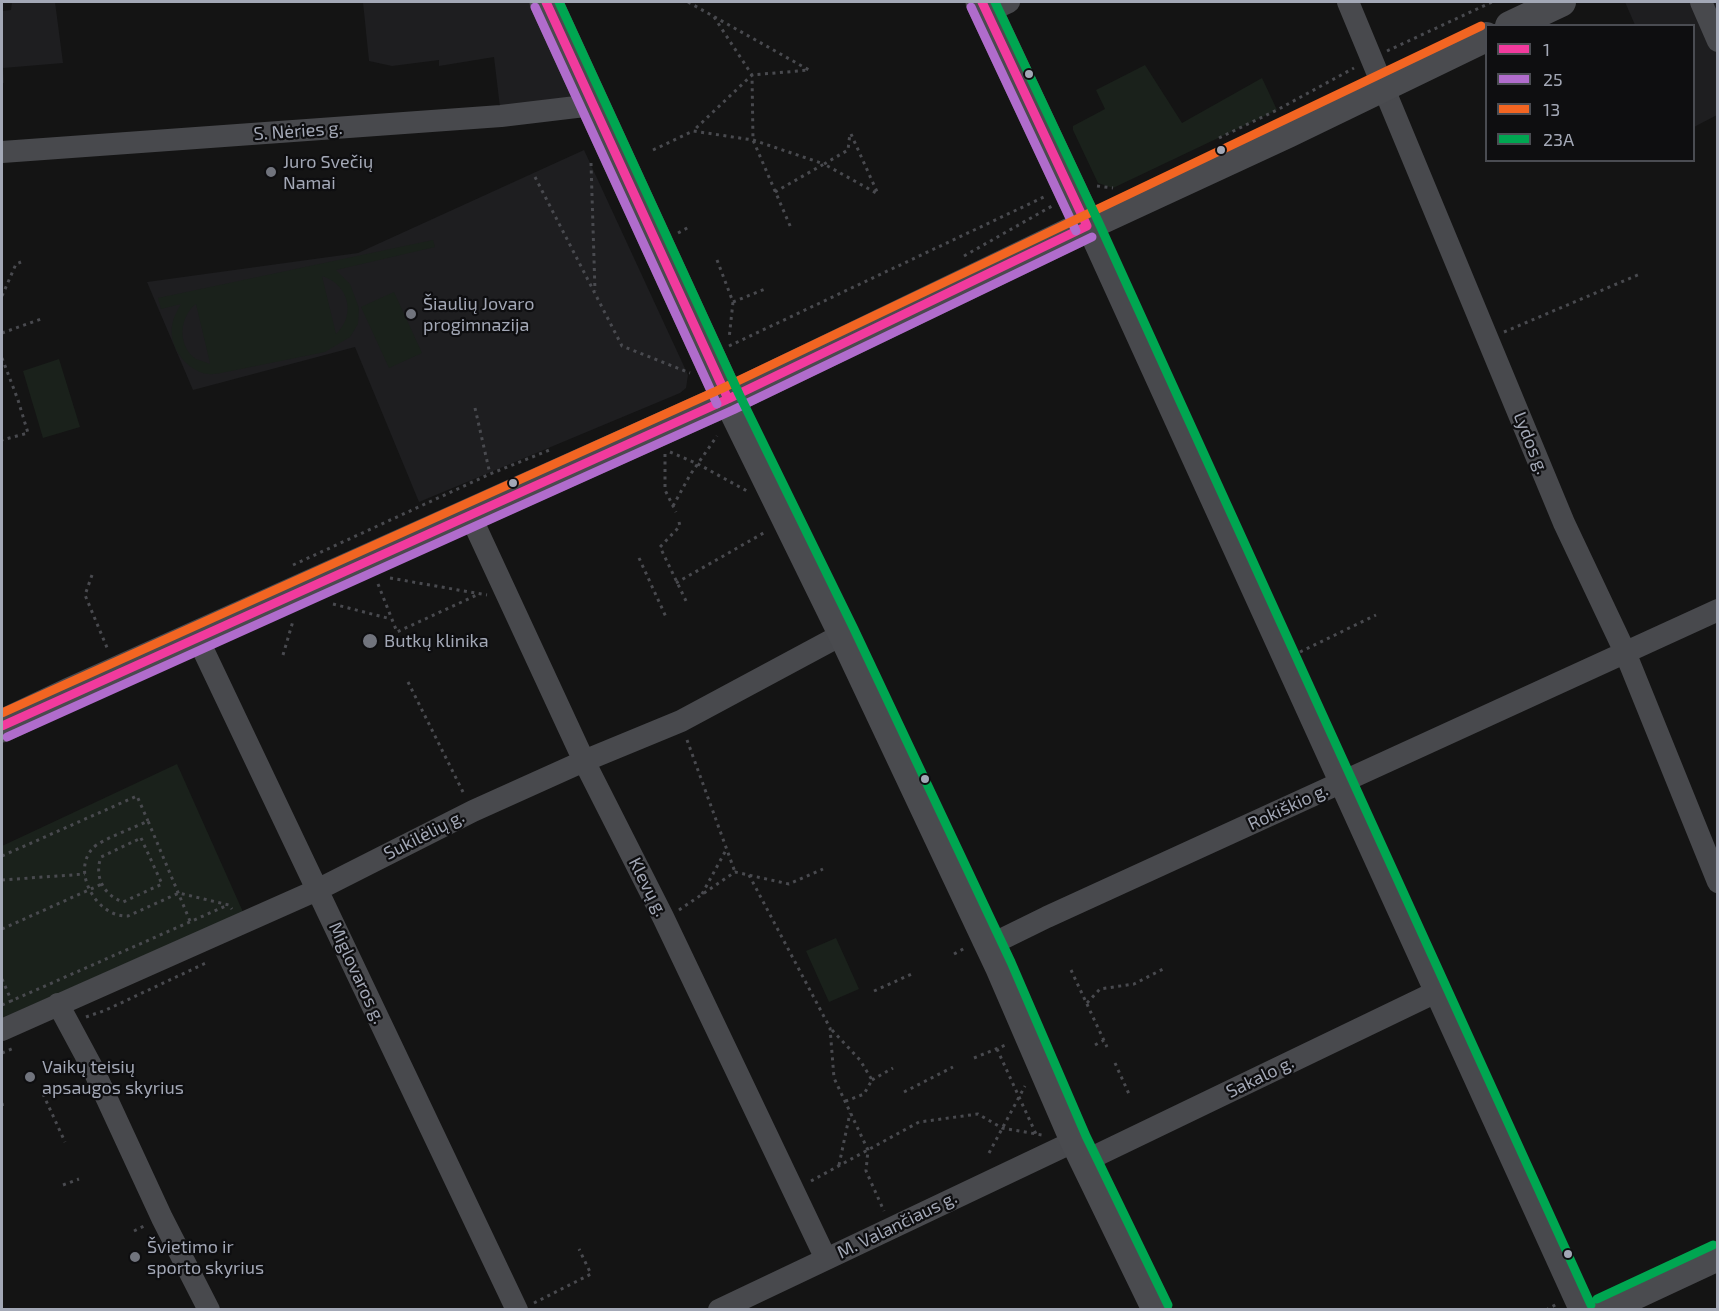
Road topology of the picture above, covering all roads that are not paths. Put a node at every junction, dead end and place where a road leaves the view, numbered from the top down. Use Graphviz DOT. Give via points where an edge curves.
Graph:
graph roads {
  1 [pos="546,2"];
  2 [pos="1348,2"];
  3 [pos="1561,2"];
  4 [pos="1701,2"];
  5 [pos="992,5"];
  6 [pos="1514,24"];
  7 [pos="1485,37"];
  8 [pos="1718,41"];
  9 [pos="1384,86"];
  10 [pos="593,105"];
  11 [pos="2,152"];
  12 [pos="1088,226"];
  13 [pos="728,399"];
  14 [pos="470,515"];
  15 [pos="1718,610"];
  16 [pos="843,634"];
  17 [pos="197,637"];
  18 [pos="1625,652"];
  19 [pos="2,726"];
  20 [pos="584,761"];
  21 [pos="1341,783"];
  22 [pos="1718,882"];
  23 [pos="317,890"];
  24 [pos="990,945"];
  25 [pos="1436,992"];
  26 [pos="63,1014"];
  27 [pos="2,1030"];
  28 [pos="1080,1151"];
  29 [pos="1718,1256"];
  30 [pos="826,1259"];
  31 [pos="524,1307"];
  32 [pos="209,1310"];
  33 [pos="719,1310"];
  34 [pos="1157,1310"];
  35 [pos="1580,1310"];
  36 [pos="1602,1310"];
  1 -- 10 [label="highway"];
  2 -- 9 [label="street, Lydos g."];
  3 -- 6 [label="main road"];
  4 -- 8 [label="street"];
  5 -- 12 [label="highway"];
  7 -- 9 [label="main road"];
  9 -- 12 [label="main road"];
  9 -- 18 [label="street, Lydos g." via="1564,523"];
  10 -- 11 [label="street, S. Nėries g." via="501,116"];
  10 -- 13 [label="highway"];
  12 -- 13 [label="highway"];
  12 -- 21 [label="street"];
  13 -- 14 [label="highway"];
  13 -- 16 [label="main road"];
  14 -- 17 [label="highway"];
  14 -- 20 [label="street, Klevų g."];
  15 -- 18 [label="street, Rokiškio g."];
  16 -- 20 [label="street, Sukilėlių g." via="681,721"];
  16 -- 24 [label="main road"];
  17 -- 19 [label="highway"];
  17 -- 23 [label="street, Miglovaros g."];
  18 -- 21 [label="street, Rokiškio g."];
  18 -- 22 [label="street, Lydos g."];
  20 -- 23 [label="street, Sukilėlių g." via="473,811"];
  20 -- 30 [label="street, Klevų g."];
  21 -- 24 [label="street, Rokiškio g."];
  21 -- 25 [label="street"];
  23 -- 26 [label="street, Sukilėlių g."];
  23 -- 31 [label="street, Miglovaros g."];
  24 -- 28 [label="main road"];
  25 -- 28 [label="street, Sakalo g."];
  25 -- 35 [label="street"];
  26 -- 27 [label="street, Sukilėlių g."];
  26 -- 32 [label="street"];
  28 -- 30 [label="street, M. Valančiaus g."];
  28 -- 34 [label="main road"];
  29 -- 36 [label="main road"];
  30 -- 33 [label="street, M. Valančiaus g."];
}
